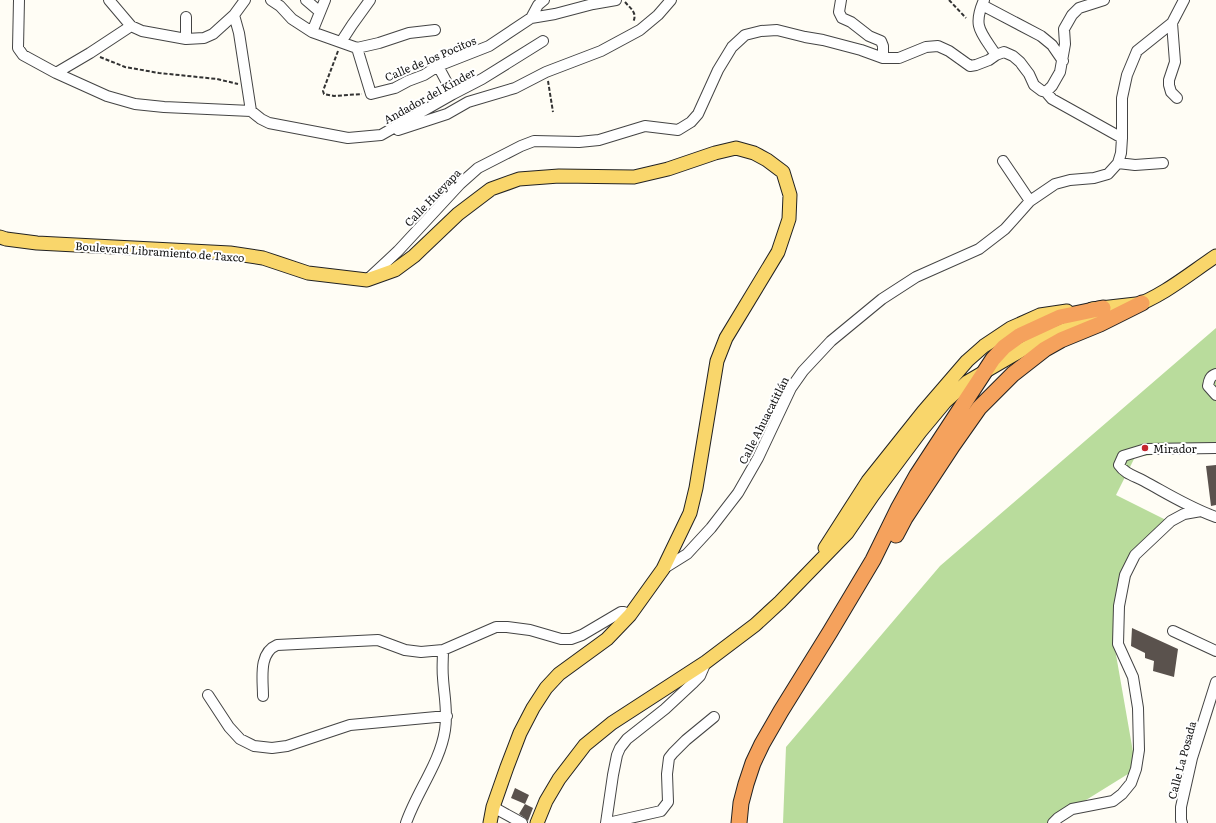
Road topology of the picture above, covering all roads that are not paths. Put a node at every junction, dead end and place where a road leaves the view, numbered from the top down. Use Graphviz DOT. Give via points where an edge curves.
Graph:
graph roads {
  1 [pos="19,0"];
  2 [pos="109,0"];
  3 [pos="245,0"];
  4 [pos="271,0"];
  5 [pos="306,0"];
  6 [pos="325,0"];
  7 [pos="370,0"];
  8 [pos="544,0"];
  9 [pos="616,0"];
  10 [pos="671,0"];
  11 [pos="841,0"];
  12 [pos="1104,0"];
  13 [pos="1184,0"];
  14 [pos="983,2"];
  15 [pos="320,12"];
  16 [pos="234,15"];
  17 [pos="186,17"];
  18 [pos="531,18"];
  19 [pos="1172,23"];
  20 [pos="132,26"];
  21 [pos="435,30"];
  22 [pos="312,32"];
  23 [pos="186,39"];
  24 [pos="543,41"];
  25 [pos="341,42"];
  26 [pos="357,48"];
  27 [pos="996,55"];
  28 [pos="883,58"];
  29 [pos="1063,61"];
  30 [pos="438,66"];
  31 [pos="56,72"];
  32 [pos="1046,92"];
  33 [pos="453,94"];
  34 [pos="1177,98"];
  35 [pos="251,111"];
  36 [pos="381,135"];
  37 [pos="1122,138"];
  38 [pos="1004,161"];
  39 [pos="1118,163"];
  40 [pos="1163,163"];
  41 [pos="1030,201"];
  42 [pos="0,237"];
  43 [pos="1216,256"];
  44 [pos="366,280"];
  45 [pos="1142,304"];
  46 [pos="1103,308"];
  47 [pos="984,373"];
  48 [pos="1216,374"];
  49 [pos="1216,395"];
  50 [pos="1216,448"];
  51 [pos="1201,511"];
  52 [pos="1216,517"];
  53 [pos="663,569"];
  54 [pos="811,571"];
  55 [pos="630,615"];
  56 [pos="1173,631"];
  57 [pos="830,632"];
  58 [pos="443,650"];
  59 [pos="1216,651"];
  60 [pos="706,662"];
  61 [pos="1216,682"];
  62 [pos="208,695"];
  63 [pos="263,696"];
  64 [pos="447,716"];
  65 [pos="714,717"];
  66 [pos="493,807"];
  67 [pos="406,823"];
  68 [pos="490,823"];
  69 [pos="522,823"];
  70 [pos="537,823"];
  71 [pos="607,823"];
  72 [pos="739,823"];
  73 [pos="1053,823"];
  74 [pos="1182,823"];
  1 -- 31 [label="street" via="18,48 22,55"];
  2 -- 20 [label="street"];
  3 -- 16 [label="street"];
  4 -- 22 [label="street" via="292,19"];
  5 -- 15 [label="street"];
  6 -- 15 [label="street"];
  7 -- 25 [label="street"];
  8 -- 18 [label="street"];
  9 -- 18 [label="street"];
  10 -- 36 [label="street" via="640,30 601,52 546,72 515,88 468,102 447,114"];
  11 -- 28 [label="street" via="839,12 842,18 882,41"];
  12 -- 29 [label="street" via="1079,8 1072,15 1064,29"];
  13 -- 19 [label="street"];
  14 -- 27 [label="street" via="978,20 979,29"];
  14 -- 29 [label="street" via="1042,36"];
  15 -- 22 [label="street"];
  16 -- 23 [label="street" via="213,34 204,38"];
  16 -- 35 [label="street"];
  17 -- 23 [label="street"];
  18 -- 30 [label="street, Calle de los Pocitos" via="489,46"];
  19 -- 34 [label="street" via="1175,62 1169,85"];
  19 -- 37 [label="street" via="1137,51 1127,75 1122,98"];
  20 -- 23 [label="street" via="142,31"];
  20 -- 31 [label="street"];
  21 -- 26 [label="street" via="409,33"];
  22 -- 25 [label="street"];
  24 -- 33 [label="street, Andador del Kinder"];
  25 -- 26 [label="street"];
  26 -- 30 [label="street, Calle de los Pocitos" via="370,94 395,88"];
  27 -- 28 [label="street" via="970,66 950,51 938,46 926,47 899,58"];
  27 -- 32 [label="street" via="1004,52 1013,56 1029,74 1034,85"];
  28 -- 44 [label="street, Calle Hueyapa" via="835,43 777,30 745,35 732,47 718,70 698,114 691,122 678,130 645,126 598,140 534,142 521,146 478,168 398,251"];
  29 -- 32 [label="street" via="1060,72"];
  30 -- 33 [label="street"];
  31 -- 35 [label="street" via="107,96 135,104"];
  32 -- 37 [label="street" via="1070,109"];
  33 -- 36 [label="street, Andador del Kinder"];
  35 -- 36 [label="street, Andador del Kinder" via="261,119 277,125 348,138"];
  37 -- 39 [label="street"];
  38 -- 41 [label="street"];
  39 -- 40 [label="street"];
  39 -- 41 [label="street, Calle Ahuacatitlán" via="1108,174 1055,184"];
  41 -- 53 [label="street, Calle Ahuacatitlán" via="1005,229 979,249 916,278 882,299 830,341 791,388 758,458 738,493 687,554"];
  42 -- 44 [label="main road, Boulevard Libramiento de Taxco" via="37,243 230,254 263,258 308,273"];
  43 -- 45 [label="main road"];
  44 -- 53 [label="main road, Boulevard Libramiento de Taxco" via="395,270 414,256 458,214 491,189 519,179 634,176 668,169 736,148 754,153 783,172 790,195 789,219 778,252 726,338 717,361 690,513"];
  45 -- 46 [label="main road"];
  45 -- 47 [label="main road" via="1078,324 1039,340"];
  45 -- 57 [label="highway" via="1045,349 1013,374 979,408 905,518 881,564 856,603"];
  46 -- 47 [label="highway" via="1060,317 1019,336 1004,347"];
  46 -- 54 [label="main road" via="1071,310 1040,316 1011,328 967,361 868,481"];
  47 -- 54 [label="main road" via="967,382 945,402 920,432 847,533"];
  47 -- 57 [label="highway" via="917,475 873,560"];
  48 -- 49 [label="street" via="1210,379 1208,386"];
  50 -- 51 [label="street" via="1146,449 1123,456 1118,465 1124,471"];
  51 -- 52 [label="street"];
  51 -- 73 [label="street" via="1184,514 1171,522 1135,555 1125,575 1119,606 1118,644 1132,677 1138,708 1139,750 1131,783 1113,801 1072,809"];
  53 -- 55 [label="main road, Boulevard Libramiento de Taxco"];
  54 -- 60 [label="main road" via="755,625"];
  55 -- 58 [label="street" via="621,612 571,639 560,639 530,630 496,627"];
  55 -- 66 [label="main road, Boulevard Libramiento de Taxco" via="607,638 558,674 546,688 520,733"];
  56 -- 59 [label="street"];
  57 -- 72 [label="highway" via="762,744 746,784"];
  58 -- 63 [label="street" via="404,650 378,640 277,646 271,648 263,663"];
  58 -- 64 [label="street"];
  60 -- 70 [label="main road" via="628,712 585,744 559,778"];
  60 -- 71 [label="street" via="700,676 694,682 627,739 620,748 613,775"];
  61 -- 74 [label="street, Calle La Posada" via="1192,758 1181,807"];
  62 -- 64 [label="street" via="240,740 254,746 272,748 287,746 350,725"];
  64 -- 67 [label="street" via="441,746 433,768"];
  65 -- 71 [label="street" via="669,758 668,802 661,811"];
  66 -- 68 [label="main road, Boulevard Libramiento de Taxco"];
  66 -- 69 [label="street"];
}
